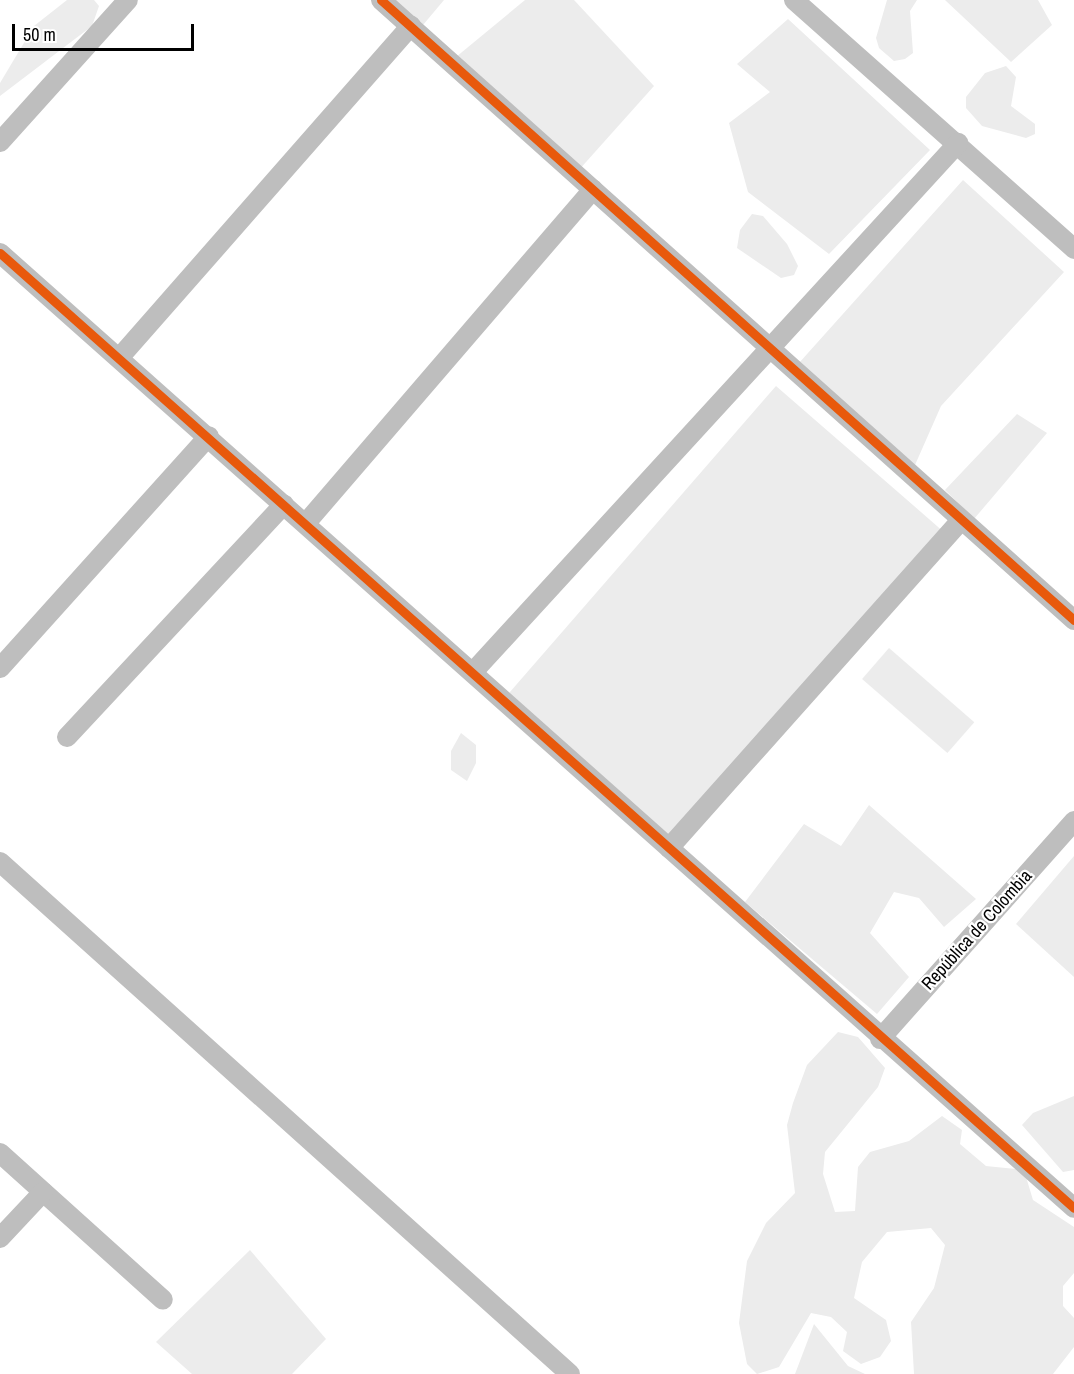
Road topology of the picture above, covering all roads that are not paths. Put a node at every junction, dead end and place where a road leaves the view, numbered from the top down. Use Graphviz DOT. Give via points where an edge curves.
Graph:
graph roads {
  1 [pos="381,0"];
  2 [pos="794,0"];
  3 [pos="126,1"];
  4 [pos="411,26"];
  5 [pos="0,142"];
  6 [pos="958,143"];
  7 [pos="593,189"];
  8 [pos="1074,249"];
  9 [pos="0,253"];
  10 [pos="771,347"];
  11 [pos="120,357"];
  12 [pos="209,436"];
  13 [pos="284,504"];
  14 [pos="961,520"];
  15 [pos="306,522"];
  16 [pos="1074,620"];
  17 [pos="0,668"];
  18 [pos="473,672"];
  19 [pos="68,737"];
  20 [pos="1074,821"];
  21 [pos="669,848"];
  22 [pos="0,862"];
  23 [pos="880,1039"];
  24 [pos="0,1153"];
  25 [pos="43,1192"];
  26 [pos="1074,1208"];
  27 [pos="0,1238"];
  28 [pos="163,1300"];
  29 [pos="570,1374"];
  1 -- 4 [label="street"];
  2 -- 6 [label="street"];
  3 -- 5 [label="street"];
  4 -- 7 [label="street"];
  4 -- 11 [label="street"];
  6 -- 8 [label="street"];
  6 -- 10 [label="street"];
  7 -- 10 [label="street"];
  7 -- 15 [label="street"];
  9 -- 11 [label="street"];
  10 -- 14 [label="street"];
  10 -- 18 [label="street"];
  11 -- 12 [label="street"];
  12 -- 13 [label="street"];
  12 -- 17 [label="street"];
  13 -- 15 [label="street"];
  13 -- 19 [label="street"];
  14 -- 16 [label="street"];
  14 -- 21 [label="street"];
  15 -- 18 [label="street"];
  18 -- 21 [label="street"];
  20 -- 23 [label="street, República de Colombia"];
  21 -- 23 [label="street"];
  22 -- 29 [label="street"];
  23 -- 26 [label="street"];
  24 -- 25 [label="street"];
  25 -- 27 [label="street"];
  25 -- 28 [label="street"];
}
